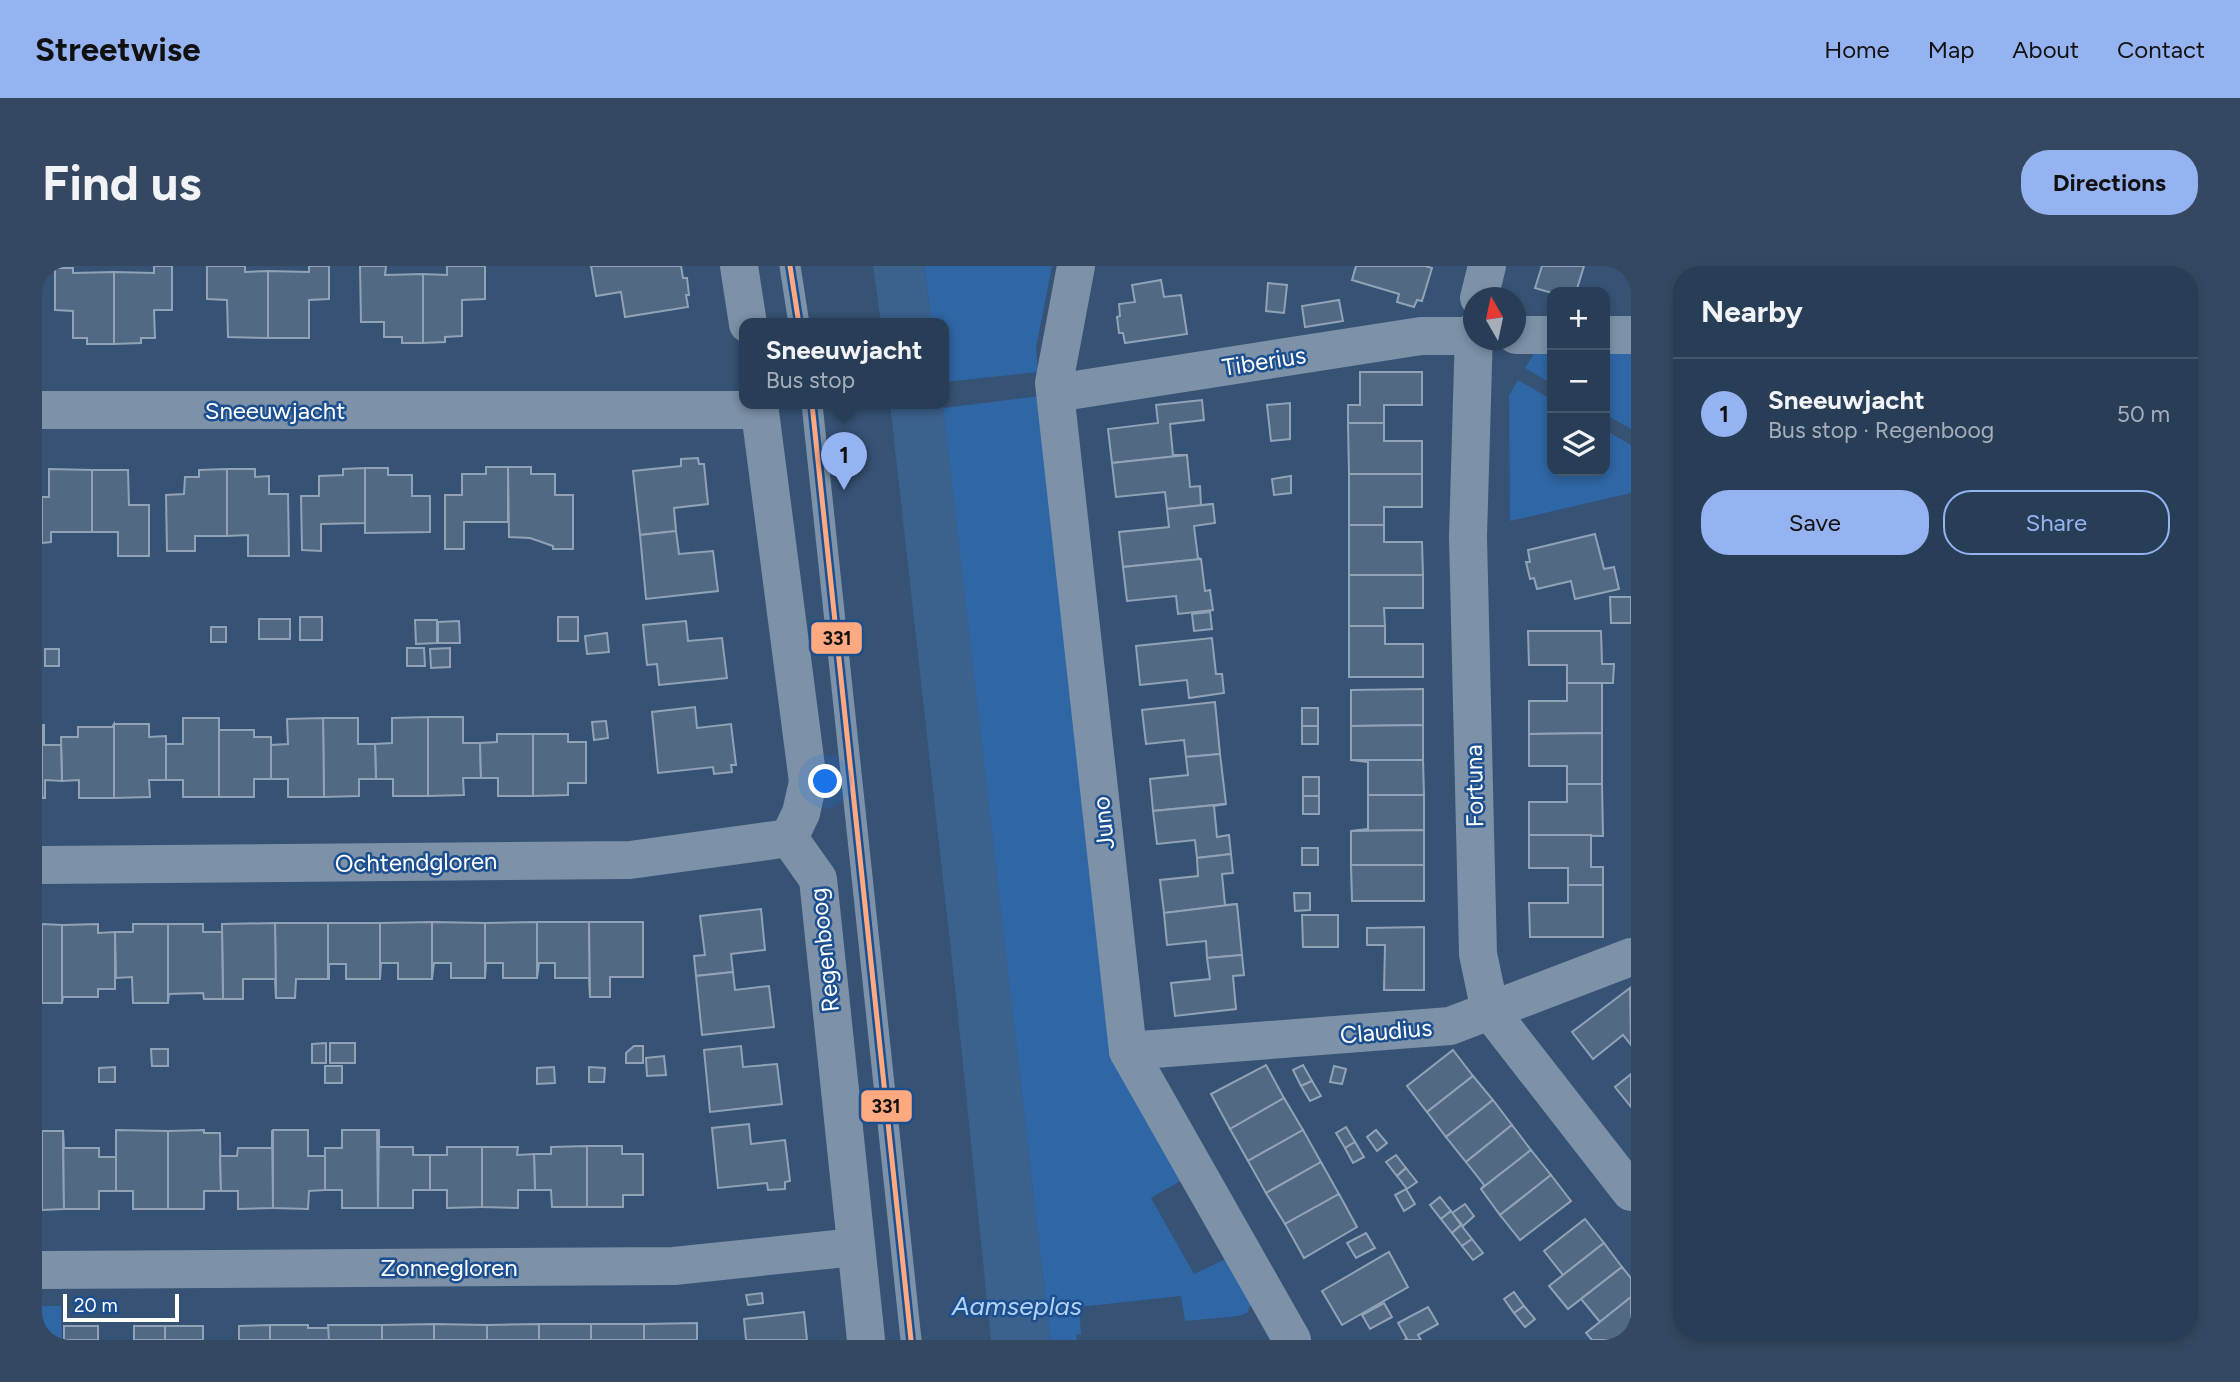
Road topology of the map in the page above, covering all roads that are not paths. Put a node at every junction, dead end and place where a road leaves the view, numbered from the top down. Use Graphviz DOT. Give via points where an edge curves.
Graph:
graph roads {
  1 [pos="739,266"];
  2 [pos="790,266"];
  3 [pos="1076,266"];
  4 [pos="1488,266"];
  5 [pos="1482,287"];
  6 [pos="747,318"];
  7 [pos="798,318"];
  8 [pos="1463,335"];
  9 [pos="1526,335"];
  10 [pos="1547,335"];
  11 [pos="1610,335"];
  12 [pos="1631,335"];
  13 [pos="1473,350"];
  14 [pos="1056,393"];
  15 [pos="739,407"];
  16 [pos="760,409"];
  17 [pos="813,409"];
  18 [pos="42,410"];
  19 [pos="789,838"];
  20 [pos="42,865"];
  21 [pos="1631,957"];
  22 [pos="1490,1011"];
  23 [pos="1128,1051"];
  24 [pos="1631,1192"];
  25 [pos="855,1247"];
  26 [pos="42,1270"];
  27 [pos="866,1340"];
  28 [pos="911,1340"];
  29 [pos="1292,1340"];
  1 -- 6 [label="street"];
  2 -- 7 [label="lane"];
  3 -- 14 [label="street, Juno" via="1054,383"];
  4 -- 5 [label="street"];
  8 -- 14 [label="street, Tiberius" via="1421,337"];
  9 -- 10 [label="street"];
  11 -- 12 [label="street"];
  13 -- 22 [label="street, Fortuna" via="1468,537 1478,954"];
  14 -- 23 [label="street, Juno"];
  15 -- 18 [label="street, Sneeuwjacht"];
  16 -- 19 [label="street" via="808,782"];
  17 -- 28 [label="lane, Regenboog"];
  19 -- 20 [label="street, Ochtendgloren" via="630,859"];
  19 -- 25 [label="street, Regenboog" via="818,879"];
  21 -- 22 [label="street, Claudius"];
  22 -- 23 [label="street, Claudius" via="1450,1026"];
  22 -- 24 [label="street, Fortuna"];
  23 -- 29 [label="street, Juno"];
  25 -- 26 [label="street, Zonnegloren" via="674,1266"];
  25 -- 27 [label="street, Regenboog"];
}
